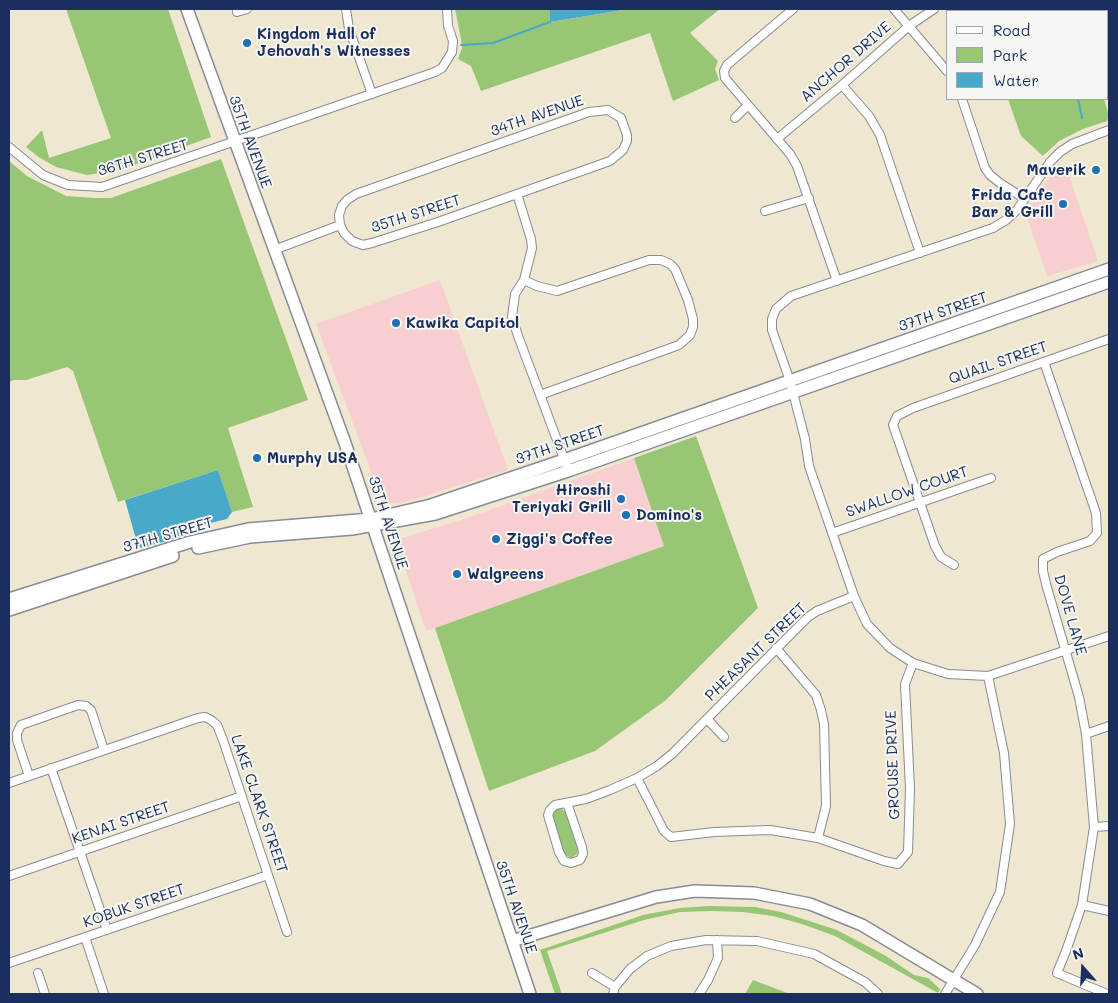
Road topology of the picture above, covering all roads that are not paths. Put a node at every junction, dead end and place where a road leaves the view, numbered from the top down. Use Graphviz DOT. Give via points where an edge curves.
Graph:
graph roads {
  1 [pos="186,9"];
  2 [pos="247,9"];
  3 [pos="346,9"];
  4 [pos="447,9"];
  5 [pos="793,9"];
  6 [pos="894,9"];
  7 [pos="934,9"];
  8 [pos="237,12"];
  9 [pos="909,26"];
  10 [pos="946,70"];
  11 [pos="842,85"];
  12 [pos="372,94"];
  13 [pos="962,100"];
  14 [pos="748,106"];
  15 [pos="736,118"];
  16 [pos="1109,130"];
  17 [pos="777,139"];
  18 [pos="234,142"];
  19 [pos="9,146"];
  20 [pos="517,194"];
  21 [pos="809,198"];
  22 [pos="1026,199"];
  23 [pos="765,211"];
  24 [pos="340,225"];
  25 [pos="274,250"];
  26 [pos="920,253"];
  27 [pos="1109,269"];
  28 [pos="524,280"];
  29 [pos="836,281"];
  30 [pos="1109,282"];
  31 [pos="1109,339"];
  32 [pos="1044,362"];
  33 [pos="790,381"];
  34 [pos="792,393"];
  35 [pos="540,395"];
  36 [pos="566,466"];
  37 [pos="991,478"];
  38 [pos="920,503"];
  39 [pos="372,522"];
  40 [pos="832,533"];
  41 [pos="954,565"];
  42 [pos="854,596"];
  43 [pos="9,600"];
  44 [pos="9,610"];
  45 [pos="1109,636"];
  46 [pos="776,648"];
  47 [pos="1065,651"];
  48 [pos="913,663"];
  49 [pos="988,676"];
  50 [pos="706,719"];
  51 [pos="1109,726"];
  52 [pos="1086,734"];
  53 [pos="724,737"];
  54 [pos="104,750"];
  55 [pos="51,768"];
  56 [pos="29,776"];
  57 [pos="637,778"];
  58 [pos="9,783"];
  59 [pos="242,796"];
  60 [pos="567,803"];
  61 [pos="1094,826"];
  62 [pos="1109,826"];
  63 [pos="818,838"];
  64 [pos="80,852"];
  65 [pos="268,875"];
  66 [pos="9,876"];
  67 [pos="1082,905"];
  68 [pos="1109,911"];
  69 [pos="107,930"];
  70 [pos="287,932"];
  71 [pos="85,937"];
  72 [pos="512,940"];
  73 [pos="717,940"];
  74 [pos="9,963"];
  75 [pos="38,973"];
  76 [pos="592,974"];
  77 [pos="953,979"];
  78 [pos="614,991"];
  79 [pos="45,994"];
  80 [pos="104,994"];
  81 [pos="530,994"];
  82 [pos="699,994"];
  83 [pos="878,994"];
  84 [pos="945,994"];
  85 [pos="977,994"];
  86 [pos="1107,994"];
  1 -- 18 [label="main road, 35TH AVENUE"];
  2 -- 8 [label="street"];
  3 -- 12 [label="street" via="349,29"];
  4 -- 12 [label="street" via="453,41 452,52 442,68"];
  5 -- 14 [label="street" via="724,71 725,78"];
  6 -- 9 [label="street"];
  7 -- 9 [label="street, ANCHOR DRIVE"];
  9 -- 10 [label="street"];
  9 -- 11 [label="street, ANCHOR DRIVE"];
  11 -- 17 [label="street, ANCHOR DRIVE"];
  11 -- 26 [label="street" via="869,116 880,135"];
  12 -- 18 [label="street"];
  13 -- 22 [label="street" via="985,168 1000,183"];
  14 -- 15 [label="street"];
  14 -- 17 [label="street"];
  16 -- 22 [label="street" via="1060,152"];
  17 -- 21 [label="street" via="797,166"];
  18 -- 19 [label="street, 36TH STREET" via="102,187 68,185 43,175"];
  18 -- 25 [label="main road, 35TH AVENUE"];
  20 -- 24 [label="street, 35TH STREET" via="363,245 352,241"];
  20 -- 24 [label="street, 34TH AVENUE" via="619,155 627,141 621,118 608,110 590,112 379,185 356,194 344,203 339,215"];
  20 -- 28 [label="street" via="531,239"];
  21 -- 23 [label="street"];
  21 -- 29 [label="street"];
  22 -- 26 [label="street" via="1006,220 993,228"];
  24 -- 25 [label="street"];
  25 -- 39 [label="main road, 35TH AVENUE"];
  26 -- 29 [label="street"];
  27 -- 33 [label="main road, 37TH STREET"];
  28 -- 35 [label="street" via="515,294 512,314"];
  28 -- 35 [label="street" via="558,291 649,260 661,260 675,269 693,319 690,335 679,345"];
  29 -- 33 [label="street" via="792,296 776,310 772,330"];
  30 -- 34 [label="main road, 37TH STREET"];
  31 -- 32 [label="street, QUAIL STREET"];
  32 -- 38 [label="street, QUAIL STREET" via="897,416 893,425"];
  32 -- 47 [label="street, DOVE LANE" via="1096,513 1097,533 1090,541 1043,559 1046,584"];
  33 -- 34 [label="street"];
  33 -- 36 [label="main road, 37TH STREET"];
  34 -- 36 [label="main road, 37TH STREET"];
  34 -- 40 [label="street" via="809,466"];
  35 -- 36 [label="street"];
  36 -- 39 [label="main road, 37TH STREET" via="435,514"];
  37 -- 38 [label="street, SWALLOW COURT"];
  38 -- 40 [label="street, SWALLOW COURT"];
  38 -- 41 [label="street" via="941,557"];
  39 -- 43 [label="main road, 37TH STREET" via="248,528 190,542"];
  39 -- 44 [label="main road, 37TH STREET" via="250,537 193,549"];
  39 -- 72 [label="main road, 35TH AVENUE"];
  40 -- 42 [label="street"];
  42 -- 46 [label="street, PHEASANT STREET" via="808,617"];
  42 -- 48 [label="street" via="867,624 890,648"];
  45 -- 47 [label="street"];
  46 -- 50 [label="street, PHEASANT STREET"];
  46 -- 63 [label="street" via="816,695 821,710 826,806"];
  47 -- 49 [label="street"];
  47 -- 52 [label="street, DOVE LANE" via="1079,696"];
  48 -- 49 [label="street" via="948,674"];
  48 -- 63 [label="street, GROUSE DRIVE" via="904,684 910,789 908,852 898,864"];
  49 -- 77 [label="street" via="1004,753 1010,824 1000,892 975,945"];
  50 -- 53 [label="street, PHEASANT STREET"];
  50 -- 57 [label="street, PHEASANT STREET" via="672,754"];
  51 -- 52 [label="street"];
  52 -- 61 [label="street, DOVE LANE"];
  54 -- 55 [label="street, LAKE CLARK STREET"];
  54 -- 56 [label="street" via="90,710 78,705 21,725 17,740"];
  54 -- 59 [label="street, LAKE CLARK STREET" via="205,717 217,725"];
  55 -- 56 [label="street, LAKE CLARK STREET"];
  55 -- 64 [label="street"];
  56 -- 58 [label="street, LAKE CLARK STREET"];
  57 -- 60 [label="street, PHEASANT STREET" via="586,799"];
  57 -- 63 [label="street" via="664,831 672,837 770,830"];
  59 -- 64 [label="street, KENAI STREET"];
  59 -- 65 [label="street, LAKE CLARK STREET"];
  60 -- 60 [label="street, PHEASANT STREET" via="555,805 548,815 561,857 571,863 580,860 583,854"];
  61 -- 62 [label="street"];
  61 -- 67 [label="street, DOVE LANE"];
  64 -- 66 [label="street, KENAI STREET"];
  64 -- 69 [label="street"];
  65 -- 69 [label="street, KOBUK STREET"];
  65 -- 70 [label="street, LAKE CLARK STREET"];
  67 -- 68 [label="street"];
  67 -- 86 [label="street, DOVE LANE" via="1057,973"];
  69 -- 71 [label="street, KOBUK STREET"];
  71 -- 74 [label="street, KOBUK STREET"];
  71 -- 80 [label="street"];
  72 -- 77 [label="main road" via="656,897 695,890 754,892 831,911 886,938"];
  72 -- 81 [label="main road, 35TH AVENUE"];
  73 -- 78 [label="street" via="671,946 647,956 630,969"];
  73 -- 82 [label="street" via="718,958"];
  73 -- 83 [label="street" via="757,941 814,954 865,982"];
  75 -- 79 [label="street"];
  76 -- 78 [label="street"];
  77 -- 84 [label="street"];
  77 -- 85 [label="main road"];
}
